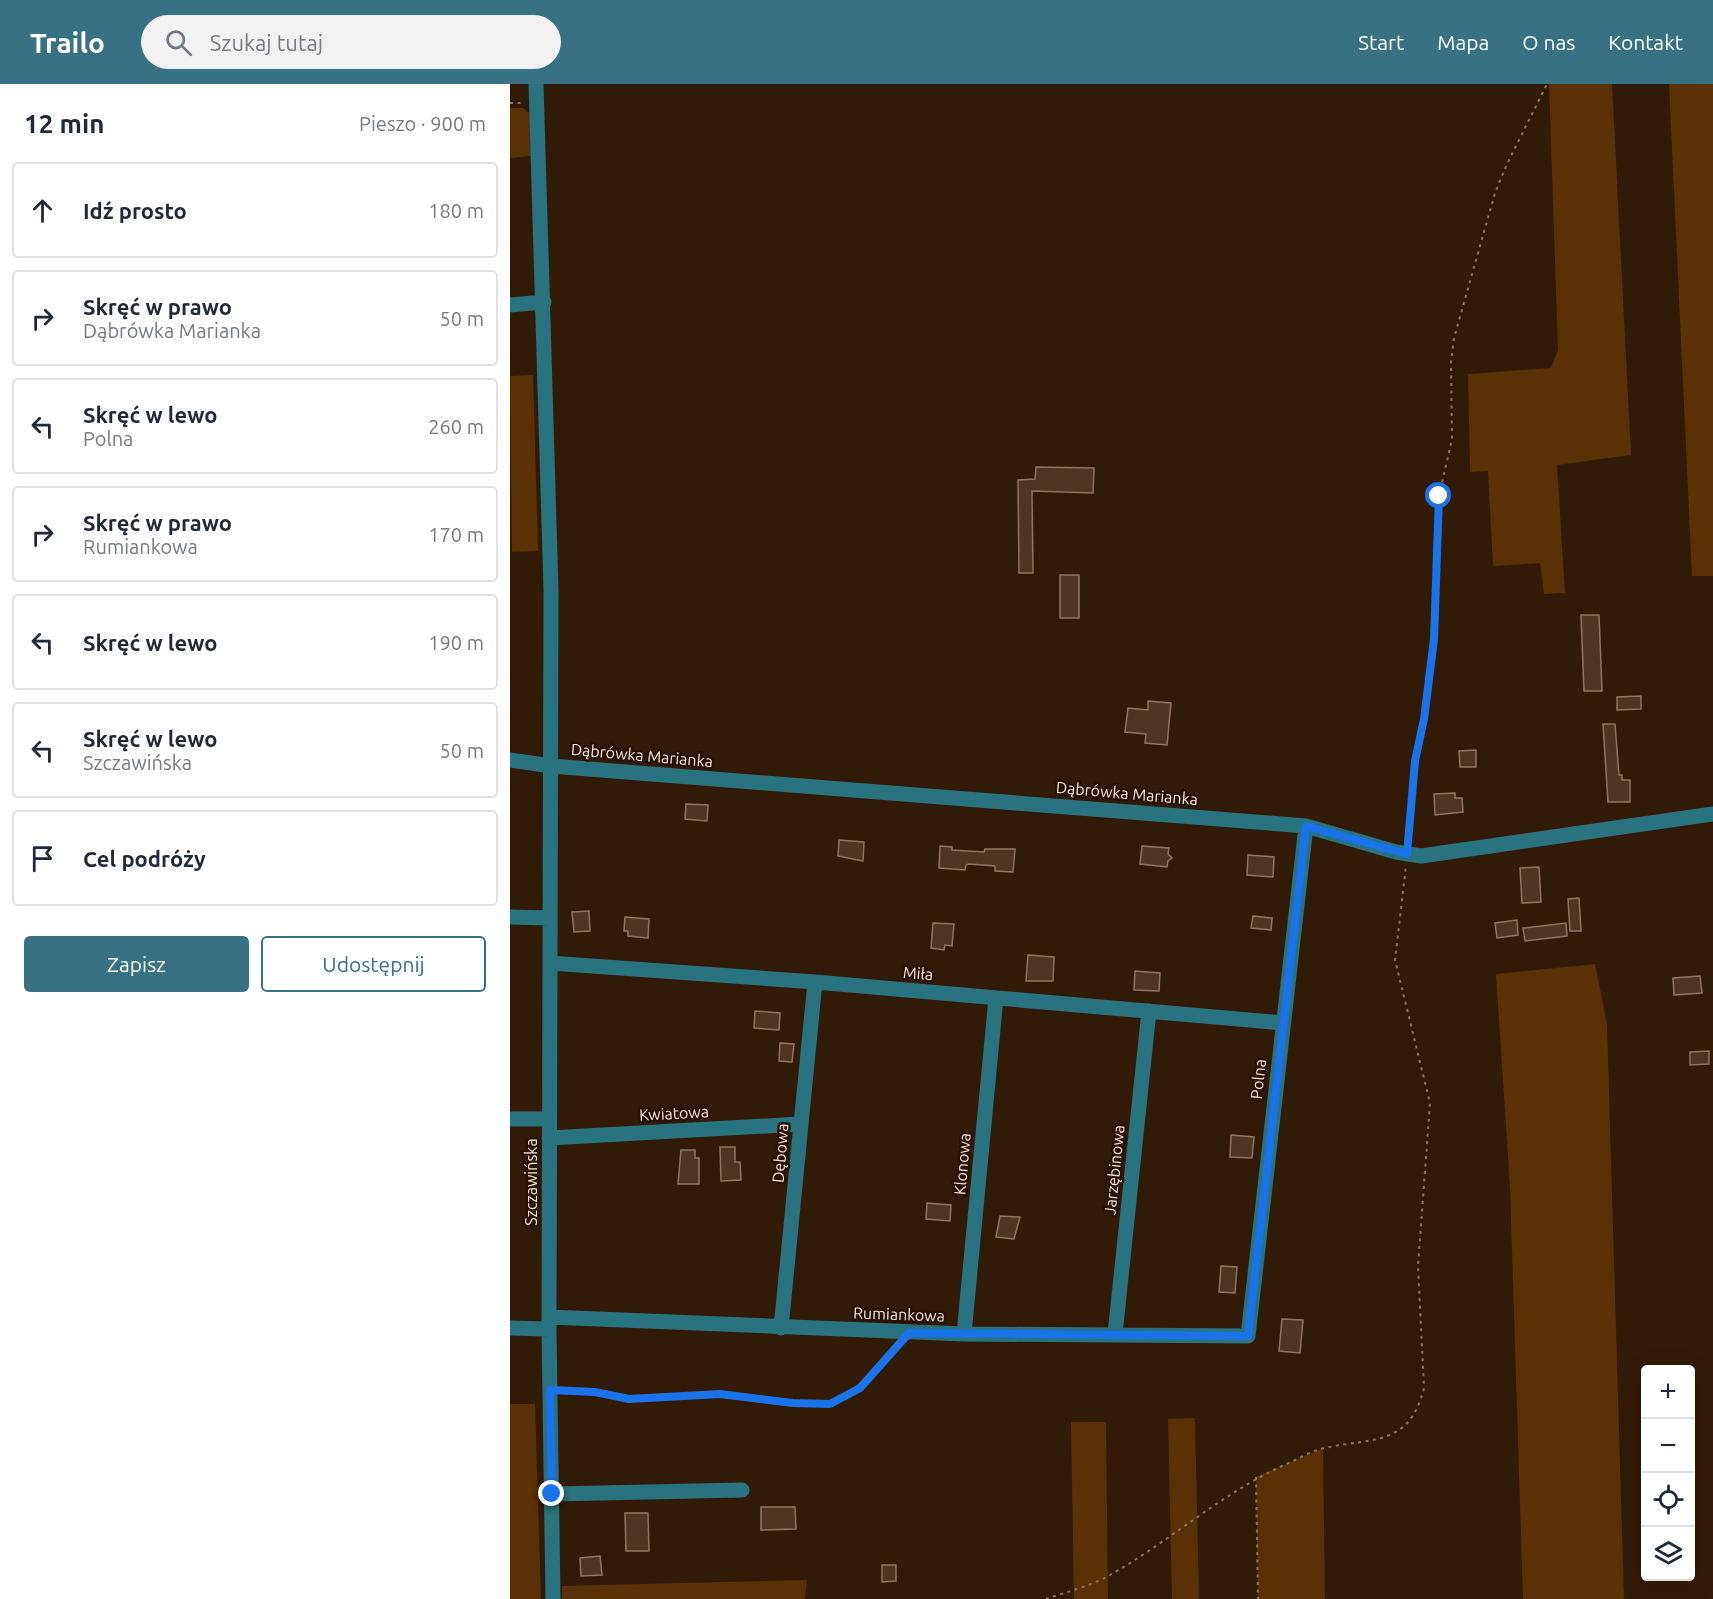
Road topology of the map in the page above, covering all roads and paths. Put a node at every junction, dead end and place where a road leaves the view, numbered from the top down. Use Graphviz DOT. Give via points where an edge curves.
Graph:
graph roads {
  1 [pos="536,84"];
  2 [pos="1547,84"];
  3 [pos="544,302"];
  4 [pos="510,305"];
  5 [pos="510,760"];
  6 [pos="551,766"];
  7 [pos="1713,814"];
  8 [pos="1306,826"];
  9 [pos="1407,854"];
  10 [pos="510,917"];
  11 [pos="550,918"];
  12 [pos="550,963"];
  13 [pos="815,981"];
  14 [pos="996,998"];
  15 [pos="1149,1011"];
  16 [pos="1283,1023"];
  17 [pos="510,1119"];
  18 [pos="549,1119"];
  19 [pos="801,1124"];
  20 [pos="549,1138"];
  21 [pos="549,1323"];
  22 [pos="510,1328"];
  23 [pos="781,1329"];
  24 [pos="909,1333"];
  25 [pos="964,1334"];
  26 [pos="1115,1334"];
  27 [pos="1248,1336"];
  28 [pos="550,1390"];
  29 [pos="1256,1477"];
  30 [pos="742,1490"];
  31 [pos="552,1494"];
  32 [pos="553,1599"];
  33 [pos="1046,1599"];
  34 [pos="1258,1599"];
  1 -- 3 [label="street, Dąbrówka Marianka"];
  2 -- 9 [label="path" via="1495,194 1454,338 1452,440 1439,496 1434,639 1415,761"];
  3 -- 4 [label="street"];
  3 -- 6 [label="street, Dąbrówka Marianka"];
  5 -- 6 [label="street"];
  6 -- 8 [label="street, Dąbrówka Marianka"];
  6 -- 11 [label="street, Szczawińska"];
  7 -- 9 [label="street, Dąbrówka Marianka" via="1436,855"];
  8 -- 9 [label="street, Dąbrówka Marianka"];
  8 -- 16 [label="street, Polna"];
  9 -- 29 [label="path" via="1395,960 1430,1103 1418,1266 1424,1388 1408,1425 1390,1435 1323,1448"];
  10 -- 11 [label="street"];
  11 -- 12 [label="street, Szczawińska"];
  12 -- 13 [label="street, Miła"];
  12 -- 18 [label="street, Szczawińska"];
  13 -- 14 [label="street, Miła"];
  13 -- 19 [label="street, Dębowa"];
  14 -- 15 [label="street, Miła"];
  14 -- 25 [label="street, Klonowa"];
  15 -- 16 [label="street, Miła"];
  15 -- 26 [label="street, Jarzębinowa"];
  16 -- 27 [label="street, Polna"];
  17 -- 18 [label="street"];
  18 -- 20 [label="street, Szczawińska"];
  19 -- 20 [label="street, Kwiatowa"];
  19 -- 23 [label="street, Dębowa"];
  20 -- 21 [label="street, Szczawińska"];
  21 -- 22 [label="street, Rumiankowa"];
  21 -- 23 [label="street, Rumiankowa"];
  21 -- 28 [label="street, Szczawińska"];
  23 -- 24 [label="street, Rumiankowa"];
  24 -- 25 [label="street, Rumiankowa"];
  24 -- 28 [label="path" via="860,1388 830,1404 720,1394 629,1399 595,1392"];
  25 -- 26 [label="street, Rumiankowa"];
  26 -- 27 [label="street, Rumiankowa"];
  28 -- 31 [label="street, Szczawińska"];
  29 -- 33 [label="path" via="1108,1576"];
  29 -- 34 [label="path"];
  30 -- 31 [label="street"];
  31 -- 32 [label="street, Szczawińska"];
}
